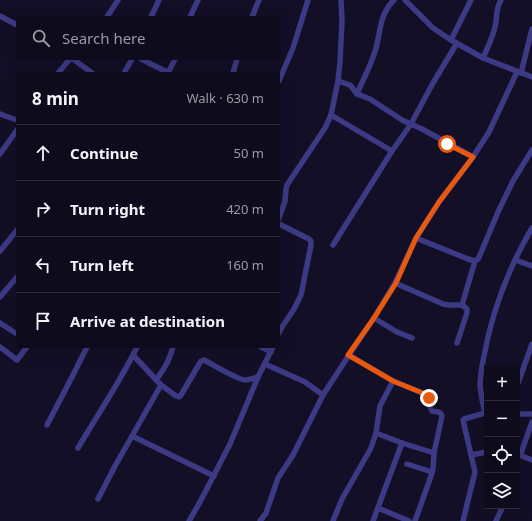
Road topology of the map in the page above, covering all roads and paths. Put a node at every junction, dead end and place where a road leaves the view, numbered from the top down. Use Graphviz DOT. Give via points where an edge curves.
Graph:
graph roads {
  1 [pos="118,0"];
  2 [pos="159,0"];
  3 [pos="198,0"];
  4 [pos="259,0"];
  5 [pos="308,0"];
  6 [pos="340,0"];
  7 [pos="394,0"];
  8 [pos="405,0"];
  9 [pos="413,0"];
  10 [pos="471,0"];
  11 [pos="501,0"];
  12 [pos="412,7"];
  13 [pos="0,16"];
  14 [pos="108,16"];
  15 [pos="151,16"];
  16 [pos="190,16"];
  17 [pos="252,16"];
  18 [pos="16,24"];
  19 [pos="532,28"];
  20 [pos="451,40"];
  21 [pos="457,43"];
  22 [pos="483,58"];
  23 [pos="71,60"];
  24 [pos="73,60"];
  25 [pos="131,60"];
  26 [pos="143,60"];
  27 [pos="175,60"];
  28 [pos="237,60"];
  29 [pos="59,72"];
  30 [pos="91,72"];
  31 [pos="125,72"];
  32 [pos="167,72"];
  33 [pos="169,72"];
  34 [pos="233,72"];
  35 [pos="519,72"];
  36 [pos="532,77"];
  37 [pos="280,79"];
  38 [pos="338,80"];
  39 [pos="357,94"];
  40 [pos="0,114"];
  41 [pos="331,115"];
  42 [pos="16,120"];
  43 [pos="411,124"];
  44 [pos="16,131"];
  45 [pos="532,150"];
  46 [pos="392,152"];
  47 [pos="0,154"];
  48 [pos="473,157"];
  49 [pos="280,215"];
  50 [pos="280,224"];
  51 [pos="532,228"];
  52 [pos="16,231"];
  53 [pos="416,238"];
  54 [pos="333,245"];
  55 [pos="0,251"];
  56 [pos="515,260"];
  57 [pos="475,261"];
  58 [pos="532,266"];
  59 [pos="16,278"];
  60 [pos="396,283"];
  61 [pos="0,297"];
  62 [pos="462,305"];
  63 [pos="374,318"];
  64 [pos="0,324"];
  65 [pos="280,331"];
  66 [pos="16,333"];
  67 [pos="412,338"];
  68 [pos="457,343"];
  69 [pos="532,344"];
  70 [pos="0,347"];
  71 [pos="26,348"];
  72 [pos="86,348"];
  73 [pos="136,348"];
  74 [pos="173,348"];
  75 [pos="272,350"];
  76 [pos="133,355"];
  77 [pos="348,355"];
  78 [pos="265,364"];
  79 [pos="258,377"];
  80 [pos="520,378"];
  81 [pos="156,380"];
  82 [pos="393,381"];
  83 [pos="161,384"];
  84 [pos="323,395"];
  85 [pos="484,405"];
  86 [pos="484,414"];
  87 [pos="520,414"];
  88 [pos="532,414"];
  89 [pos="532,422"];
  90 [pos="47,425"];
  91 [pos="376,433"];
  92 [pos="132,436"];
  93 [pos="402,443"];
  94 [pos="78,448"];
  95 [pos="434,452"];
  96 [pos="520,452"];
  97 [pos="484,453"];
  98 [pos="472,455"];
  99 [pos="520,455"];
  100 [pos="532,460"];
  101 [pos="407,464"];
  102 [pos="432,472"];
  103 [pos="214,476"];
  104 [pos="98,499"];
  105 [pos="378,508"];
  106 [pos="502,509"];
  107 [pos="189,521"];
  108 [pos="260,521"];
  109 [pos="333,521"];
  110 [pos="373,521"];
  111 [pos="408,521"];
  112 [pos="415,521"];
  113 [pos="462,521"];
  114 [pos="496,521"];
  1 -- 14 [label="street"];
  2 -- 15 [label="street"];
  3 -- 16 [label="street"];
  4 -- 17 [label="street"];
  5 -- 37 [label="street"];
  6 -- 38 [label="street" via="342,20"];
  7 -- 39 [label="street" via="386,10 380,25 376,48"];
  8 -- 12 [label="street"];
  9 -- 12 [label="street"];
  10 -- 20 [label="street"];
  11 -- 22 [label="street" via="496,12 492,39"];
  12 -- 20 [label="street" via="433,28"];
  13 -- 18 [label="street"];
  19 -- 35 [label="street"];
  20 -- 21 [label="street"];
  21 -- 22 [label="street"];
  21 -- 43 [label="street"];
  22 -- 35 [label="street"];
  23 -- 29 [label="street"];
  24 -- 30 [label="street"];
  25 -- 31 [label="street"];
  26 -- 32 [label="street"];
  27 -- 33 [label="street"];
  28 -- 34 [label="street"];
  35 -- 36 [label="street"];
  35 -- 48 [label="street" via="489,132"];
  38 -- 39 [label="street" via="350,85"];
  38 -- 41 [label="street"];
  39 -- 43 [label="street"];
  40 -- 42 [label="street"];
  41 -- 46 [label="street"];
  41 -- 49 [label="street" via="287,185"];
  43 -- 46 [label="street"];
  43 -- 48 [label="street"];
  44 -- 47 [label="street"];
  45 -- 57 [label="street" via="513,181"];
  46 -- 54 [label="street"];
  48 -- 53 [label="street"];
  50 -- 65 [label="street" via="309,239 311,245 301,295"];
  51 -- 56 [label="street"];
  52 -- 55 [label="street"];
  53 -- 57 [label="street"];
  53 -- 60 [label="street"];
  56 -- 58 [label="street"];
  56 -- 85 [label="street" via="498,300 487,339 480,387"];
  57 -- 62 [label="street"];
  59 -- 61 [label="street"];
  60 -- 62 [label="street" via="443,304"];
  60 -- 63 [label="street"];
  62 -- 68 [label="street" via="468,313"];
  63 -- 67 [label="street"];
  63 -- 77 [label="street"];
  64 -- 66 [label="street"];
  69 -- 80 [label="street"];
  70 -- 71 [label="street" via="17,360"];
  72 -- 90 [label="street"];
  73 -- 76 [label="street"];
  74 -- 81 [label="street" via="167,365"];
  75 -- 78 [label="street"];
  76 -- 81 [label="street"];
  76 -- 94 [label="street"];
  77 -- 82 [label="street"];
  77 -- 84 [label="street"];
  78 -- 79 [label="street"];
  78 -- 84 [label="street" via="304,382"];
  79 -- 83 [label="street" via="242,380 201,360 181,395 176,396"];
  79 -- 103 [label="street"];
  81 -- 83 [label="street"];
  82 -- 91 [label="street" via="380,406"];
  82 -- 95 [label="street" via="425,394 429,398 432,411 442,414"];
  83 -- 92 [label="street"];
  84 -- 108 [label="street" via="293,456 278,478 266,513"];
  86 -- 98 [label="street" via="463,420"];
  87 -- 88 [label="street"];
  89 -- 96 [label="street"];
  91 -- 93 [label="street"];
  91 -- 109 [label="street" via="371,448 342,499"];
  92 -- 103 [label="street"];
  92 -- 104 [label="street"];
  93 -- 95 [label="street"];
  93 -- 105 [label="street"];
  95 -- 102 [label="street"];
  97 -- 98 [label="street"];
  98 -- 113 [label="street" via="475,472"];
  99 -- 100 [label="street"];
  101 -- 102 [label="street"];
  102 -- 112 [label="street"];
  103 -- 107 [label="street"];
  105 -- 110 [label="street"];
  105 -- 111 [label="street"];
  106 -- 114 [label="street"];
}
